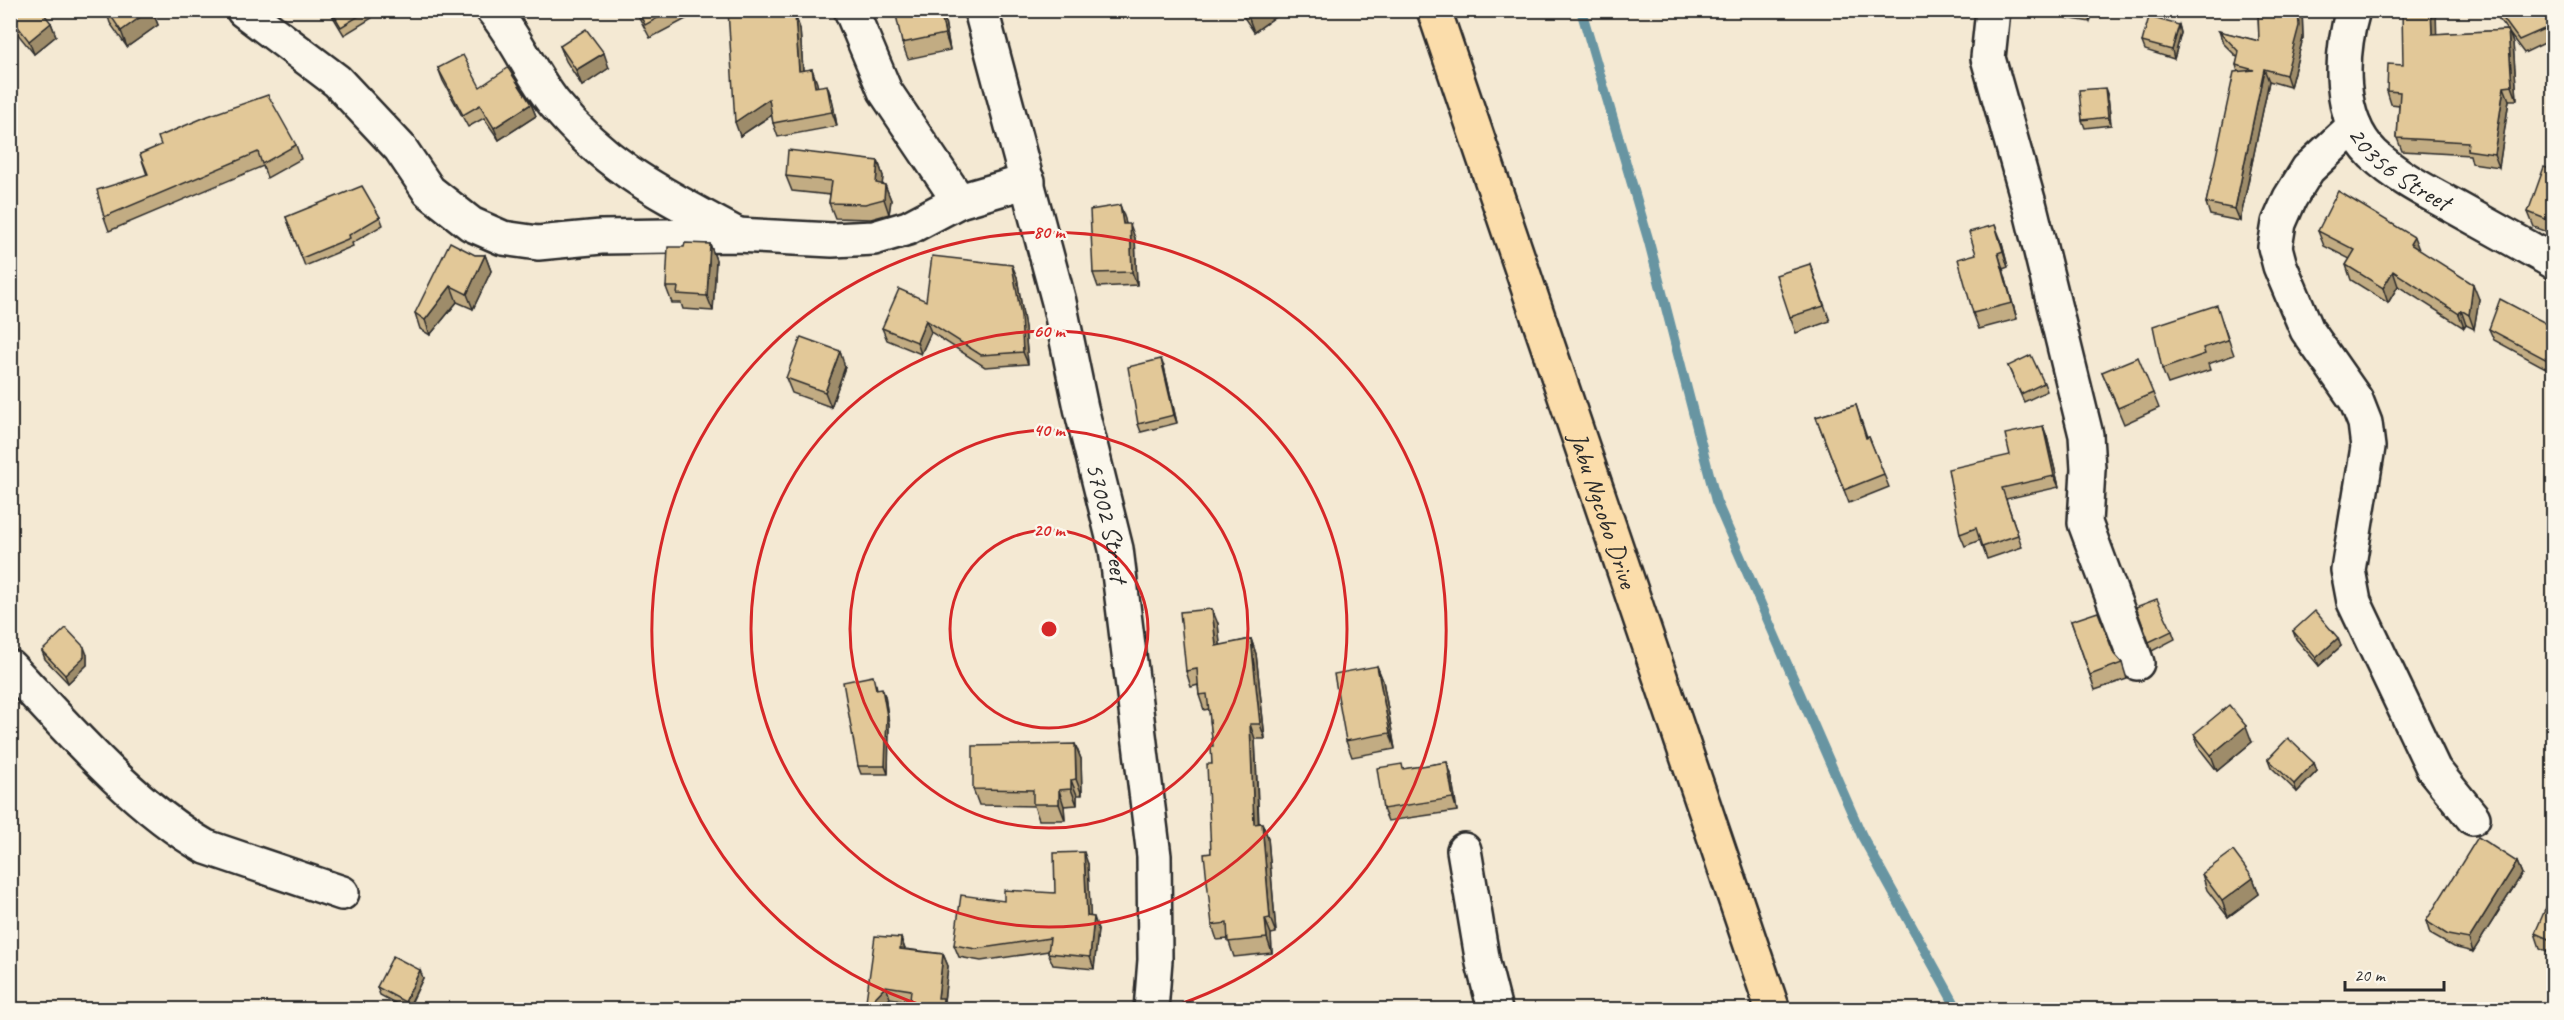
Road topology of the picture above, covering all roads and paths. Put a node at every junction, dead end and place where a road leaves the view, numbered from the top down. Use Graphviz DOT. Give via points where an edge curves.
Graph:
graph roads {
  1 [pos="243,10"];
  2 [pos="493,10"];
  3 [pos="851,10"];
  4 [pos="981,10"];
  5 [pos="1434,10"];
  6 [pos="1993,10"];
  7 [pos="2353,10"];
  8 [pos="2354,126"];
  9 [pos="1028,181"];
  10 [pos="959,201"];
  11 [pos="737,235"];
  12 [pos="2553,262"];
  13 [pos="2137,663"];
  14 [pos="10,667"];
  15 [pos="2473,818"];
  16 [pos="1464,850"];
  17 [pos="342,893"];
  18 [pos="1151,1010"];
  19 [pos="1495,1010"];
  20 [pos="1773,1010"];
  1 -- 11 [label="street" via="337,81 400,148 429,191 471,224 503,238 538,243 601,237"];
  2 -- 11 [label="street" via="552,101 607,159 642,184"];
  3 -- 10 [label="street" via="885,91"];
  4 -- 9 [label="street, 57002 Street"];
  5 -- 20 [label="main road, Jabu Ngcobo Drive"];
  6 -- 13 [label="street" via="1988,58 2030,207 2086,435 2085,523"];
  7 -- 8 [label="street, 20356 Street" via="2345,52 2345,89"];
  8 -- 12 [label="street, 20356 Street" via="2372,152 2406,180"];
  8 -- 15 [label="street" via="2308,169 2279,223 2275,247 2307,330 2356,400 2365,423 2368,447 2348,570 2354,602 2434,770"];
  9 -- 10 [label="street"];
  9 -- 18 [label="street, 57002 Street" via="1116,549 1154,856 1155,960"];
  10 -- 11 [label="street" via="908,228 874,238"];
  14 -- 17 [label="street" via="130,791 185,835 206,847"];
  16 -- 19 [label="street"];
}
